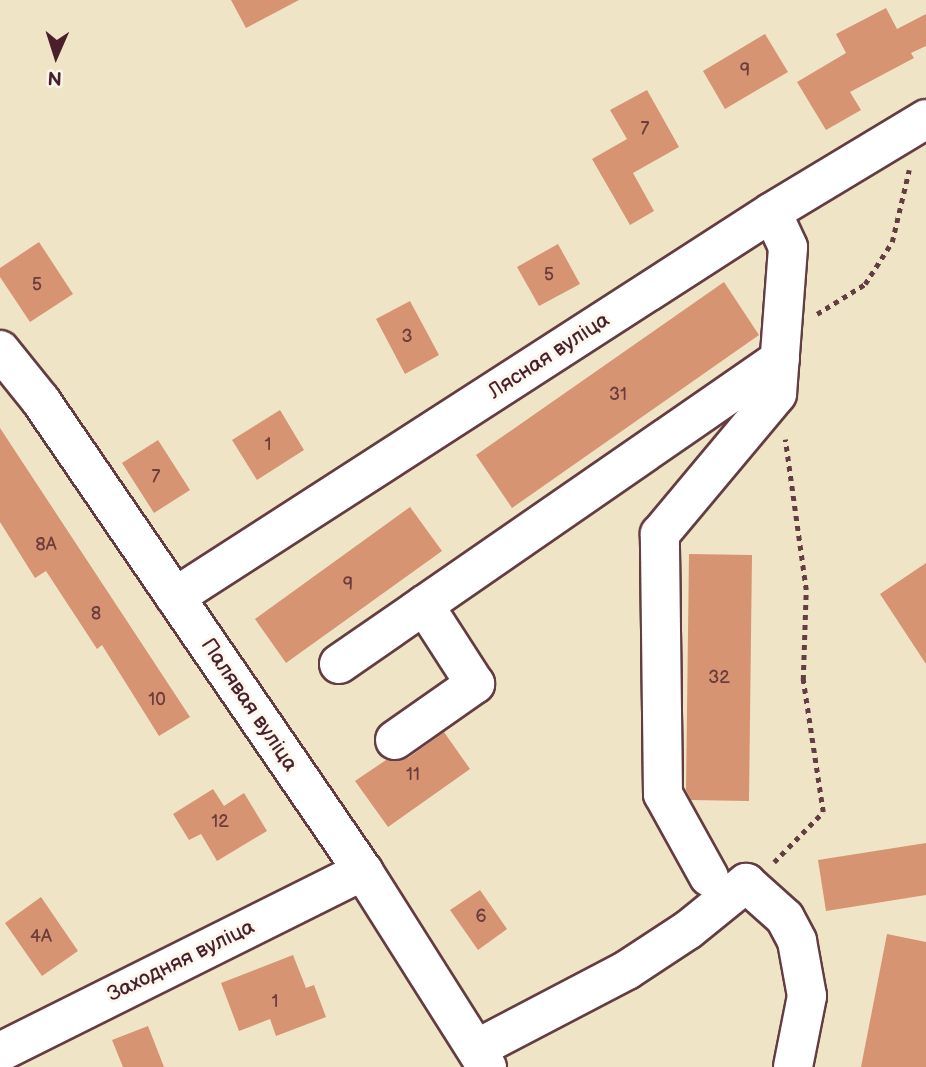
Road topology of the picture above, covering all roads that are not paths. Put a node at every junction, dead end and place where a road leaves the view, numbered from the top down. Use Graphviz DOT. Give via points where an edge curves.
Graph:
graph roads {
  1 [pos="923,121"];
  2 [pos="772,212"];
  3 [pos="0,350"];
  4 [pos="779,363"];
  5 [pos="175,597"];
  6 [pos="424,605"];
  7 [pos="339,664"];
  8 [pos="394,740"];
  9 [pos="363,871"];
  10 [pos="709,877"];
  11 [pos="0,1052"];
  12 [pos="482,1057"];
  13 [pos="793,1067"];
  1 -- 2 [label="street, Лясная вуліца"];
  2 -- 4 [label="street" via="788,247"];
  2 -- 5 [label="street, Лясная вуліца"];
  3 -- 5 [label="street, Палявая вуліца" via="41,401"];
  4 -- 6 [label="street"];
  4 -- 10 [label="street" via="660,534 663,794"];
  5 -- 9 [label="street, Палявая вуліца"];
  6 -- 7 [label="street"];
  6 -- 8 [label="street" via="474,684"];
  9 -- 11 [label="street, Заходняя вуліца"];
  9 -- 12 [label="street, Палявая вуліца"];
  12 -- 13 [label="street" via="628,970 746,883 785,918 797,941 807,996"];
}
